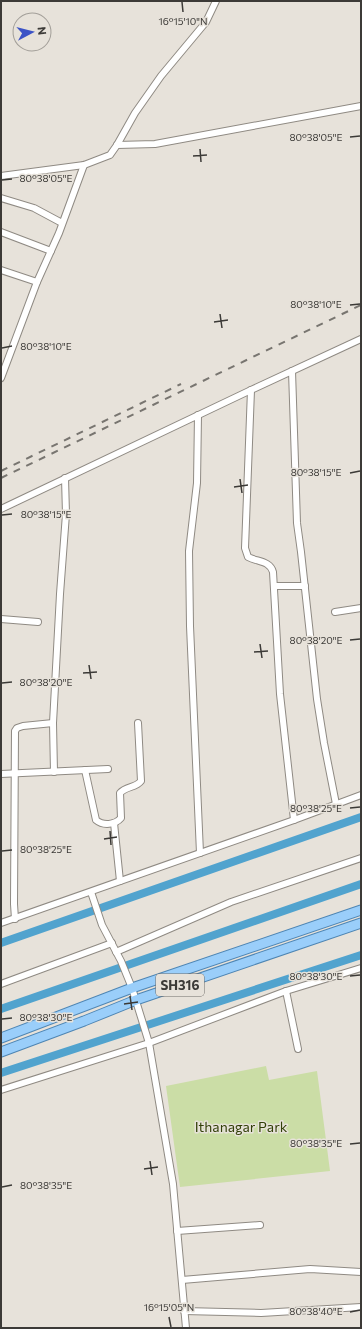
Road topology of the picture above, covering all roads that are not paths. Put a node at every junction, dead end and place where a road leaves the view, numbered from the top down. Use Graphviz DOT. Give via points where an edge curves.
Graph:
graph roads {
  1 [pos="216,1"];
  2 [pos="361,106"];
  3 [pos="117,145"];
  4 [pos="84,165"];
  5 [pos="1,176"];
  6 [pos="1,198"];
  7 [pos="62,223"];
  8 [pos="1,232"];
  9 [pos="51,252"];
  10 [pos="1,270"];
  11 [pos="37,282"];
  12 [pos="361,339"];
  13 [pos="292,371"];
  14 [pos="1,378"];
  15 [pos="251,390"];
  16 [pos="198,415"];
  17 [pos="65,478"];
  18 [pos="1,509"];
  19 [pos="274,586"];
  20 [pos="305,586"];
  21 [pos="361,608"];
  22 [pos="335,612"];
  23 [pos="1,620"];
  24 [pos="38,622"];
  25 [pos="53,723"];
  26 [pos="138,723"];
  27 [pos="108,769"];
  28 [pos="85,770"];
  29 [pos="54,772"];
  30 [pos="15,773"];
  31 [pos="1,774"];
  32 [pos="361,794"];
  33 [pos="336,804"];
  34 [pos="294,820"];
  35 [pos="114,823"];
  36 [pos="200,853"];
  37 [pos="361,858"];
  38 [pos="120,881"];
  39 [pos="91,892"];
  40 [pos="361,910"];
  41 [pos="15,919"];
  42 [pos="1,923"];
  43 [pos="361,923"];
  44 [pos="112,943"];
  45 [pos="116,952"];
  46 [pos="361,968"];
  47 [pos="1,984"];
  48 [pos="132,988"];
  49 [pos="286,991"];
  50 [pos="136,1000"];
  51 [pos="1,1038"];
  52 [pos="149,1043"];
  53 [pos="298,1049"];
  54 [pos="1,1052"];
  55 [pos="1,1090"];
  56 [pos="260,1225"];
  57 [pos="177,1231"];
  58 [pos="361,1272"];
  59 [pos="182,1280"];
  60 [pos="361,1307"];
  61 [pos="184,1311"];
  62 [pos="186,1328"];
  1 -- 3 [label="street" via="200,30 161,76 135,113"];
  2 -- 3 [label="street" via="155,144"];
  3 -- 4 [label="street" via="110,155"];
  4 -- 5 [label="street"];
  4 -- 7 [label="street"];
  6 -- 7 [label="street" via="34,208"];
  7 -- 9 [label="street"];
  8 -- 9 [label="street"];
  9 -- 11 [label="street"];
  10 -- 11 [label="street"];
  11 -- 14 [label="street"];
  12 -- 13 [label="street"];
  13 -- 15 [label="street"];
  13 -- 20 [label="street" via="296,516"];
  15 -- 16 [label="street"];
  15 -- 19 [label="street" via="245,548 248,557 272,567"];
  16 -- 17 [label="street"];
  16 -- 36 [label="street" via="197,482 189,551"];
  17 -- 18 [label="street"];
  17 -- 25 [label="street" via="66,514"];
  19 -- 20 [label="street"];
  19 -- 34 [label="street" via="280,694"];
  20 -- 33 [label="street" via="317,699"];
  21 -- 22 [label="street"];
  23 -- 24 [label="street"];
  25 -- 29 [label="street"];
  25 -- 30 [label="street" via="17,728"];
  26 -- 35 [label="street" via="141,781 120,793 121,818"];
  27 -- 28 [label="street"];
  28 -- 29 [label="street"];
  28 -- 35 [label="street" via="96,820 103,824"];
  29 -- 30 [label="street"];
  30 -- 31 [label="street"];
  30 -- 41 [label="street"];
  32 -- 33 [label="street"];
  33 -- 34 [label="street"];
  34 -- 36 [label="street"];
  35 -- 38 [label="street"];
  36 -- 38 [label="street"];
  37 -- 45 [label="street" via="231,902"];
  38 -- 39 [label="street"];
  39 -- 41 [label="street"];
  39 -- 44 [label="street" via="102,925"];
  40 -- 48 [label="main road, SH316"];
  41 -- 42 [label="street"];
  43 -- 50 [label="main road, SH316"];
  44 -- 45 [label="street"];
  44 -- 47 [label="street"];
  45 -- 48 [label="street"];
  46 -- 49 [label="street"];
  48 -- 50 [label="street"];
  48 -- 51 [label="main road, SH316"];
  49 -- 52 [label="street"];
  49 -- 53 [label="street"];
  50 -- 52 [label="street"];
  50 -- 54 [label="main road, SH316"];
  52 -- 55 [label="street"];
  52 -- 57 [label="street" via="173,1184"];
  56 -- 57 [label="street"];
  57 -- 59 [label="street"];
  58 -- 59 [label="street" via="310,1269"];
  59 -- 61 [label="street"];
  60 -- 61 [label="street" via="261,1313"];
  61 -- 62 [label="street"];
}
